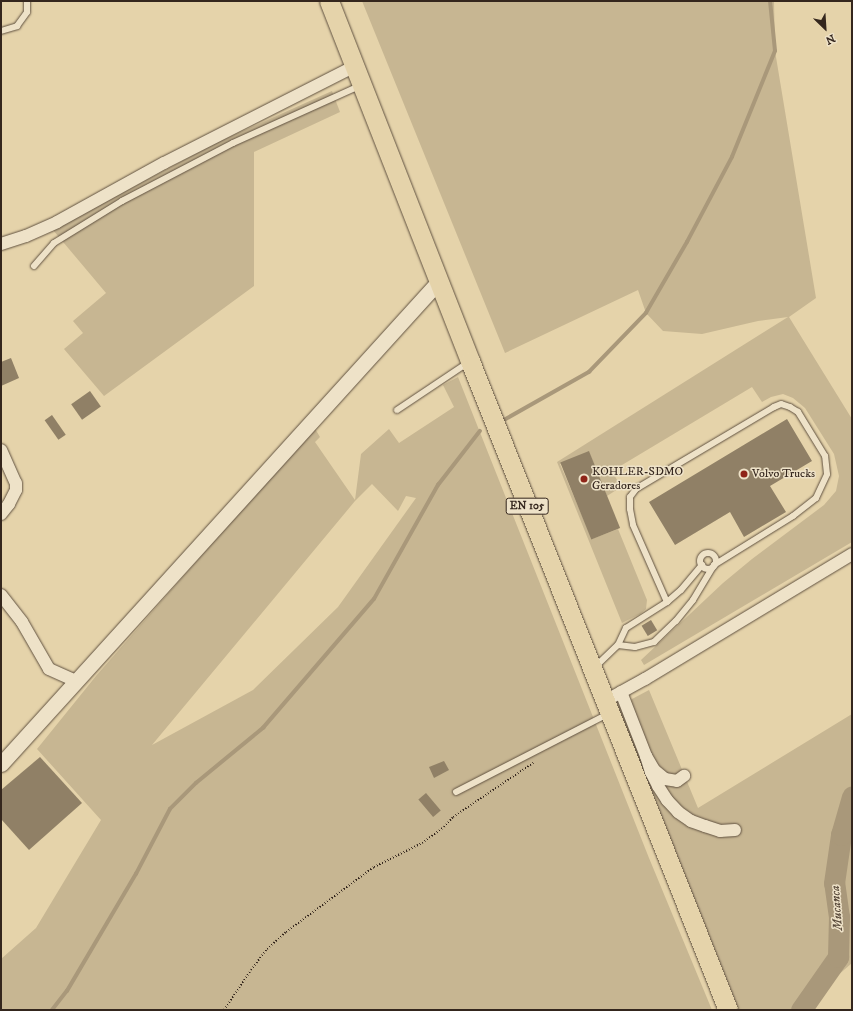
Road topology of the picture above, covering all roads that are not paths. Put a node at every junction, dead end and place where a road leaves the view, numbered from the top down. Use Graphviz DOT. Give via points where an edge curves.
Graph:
graph roads {
  1 [pos="27,1"];
  2 [pos="329,1"];
  3 [pos="1,31"];
  4 [pos="355,66"];
  5 [pos="362,85"];
  6 [pos="1,244"];
  7 [pos="34,266"];
  8 [pos="438,282"];
  9 [pos="470,362"];
  10 [pos="397,410"];
  11 [pos="1,450"];
  12 [pos="1,514"];
  13 [pos="852,554"];
  14 [pos="702,565"];
  15 [pos="714,565"];
  16 [pos="1,595"];
  17 [pos="667,602"];
  18 [pos="618,645"];
  19 [pos="592,670"];
  20 [pos="76,682"];
  21 [pos="621,692"];
  22 [pos="607,707"];
  23 [pos="646,756"];
  24 [pos="1,764"];
  25 [pos="684,776"];
  26 [pos="456,792"];
  27 [pos="735,830"];
  28 [pos="728,1010"];
  1 -- 3 [label="lane" via="27,12 17,26"];
  2 -- 4 [label="main road, EN 105"];
  4 -- 5 [label="main road, EN 105"];
  4 -- 6 [label="street" via="164,163 57,222"];
  5 -- 7 [label="lane" via="233,143 122,201 54,243"];
  5 -- 8 [label="main road, EN 105"];
  8 -- 9 [label="main road, EN 105"];
  8 -- 20 [label="street"];
  9 -- 10 [label="lane"];
  9 -- 19 [label="main road, EN 105"];
  11 -- 12 [label="street" via="14,476 16,490"];
  13 -- 21 [label="street"];
  14 -- 15 [label="lane" via="708,568"];
  14 -- 15 [label="lane" via="702,555 709,553 715,558"];
  14 -- 17 [label="lane"];
  15 -- 17 [label="lane" via="793,516 816,498 827,474 825,456 798,412 790,407 781,404 774,407 636,489 630,497 633,525"];
  15 -- 18 [label="lane" via="693,600 654,642 635,647"];
  16 -- 20 [label="street" via="22,622 49,669"];
  17 -- 18 [label="lane" via="626,628"];
  18 -- 19 [label="lane"];
  19 -- 22 [label="main road, EN 105"];
  20 -- 24 [label="street"];
  21 -- 22 [label="street"];
  21 -- 23 [label="street"];
  22 -- 26 [label="lane" via="550,744"];
  22 -- 28 [label="main road, EN 105"];
  23 -- 25 [label="street" via="654,770 665,779 677,781"];
  23 -- 27 [label="street" via="658,786 678,812 691,821 720,831"];
}
